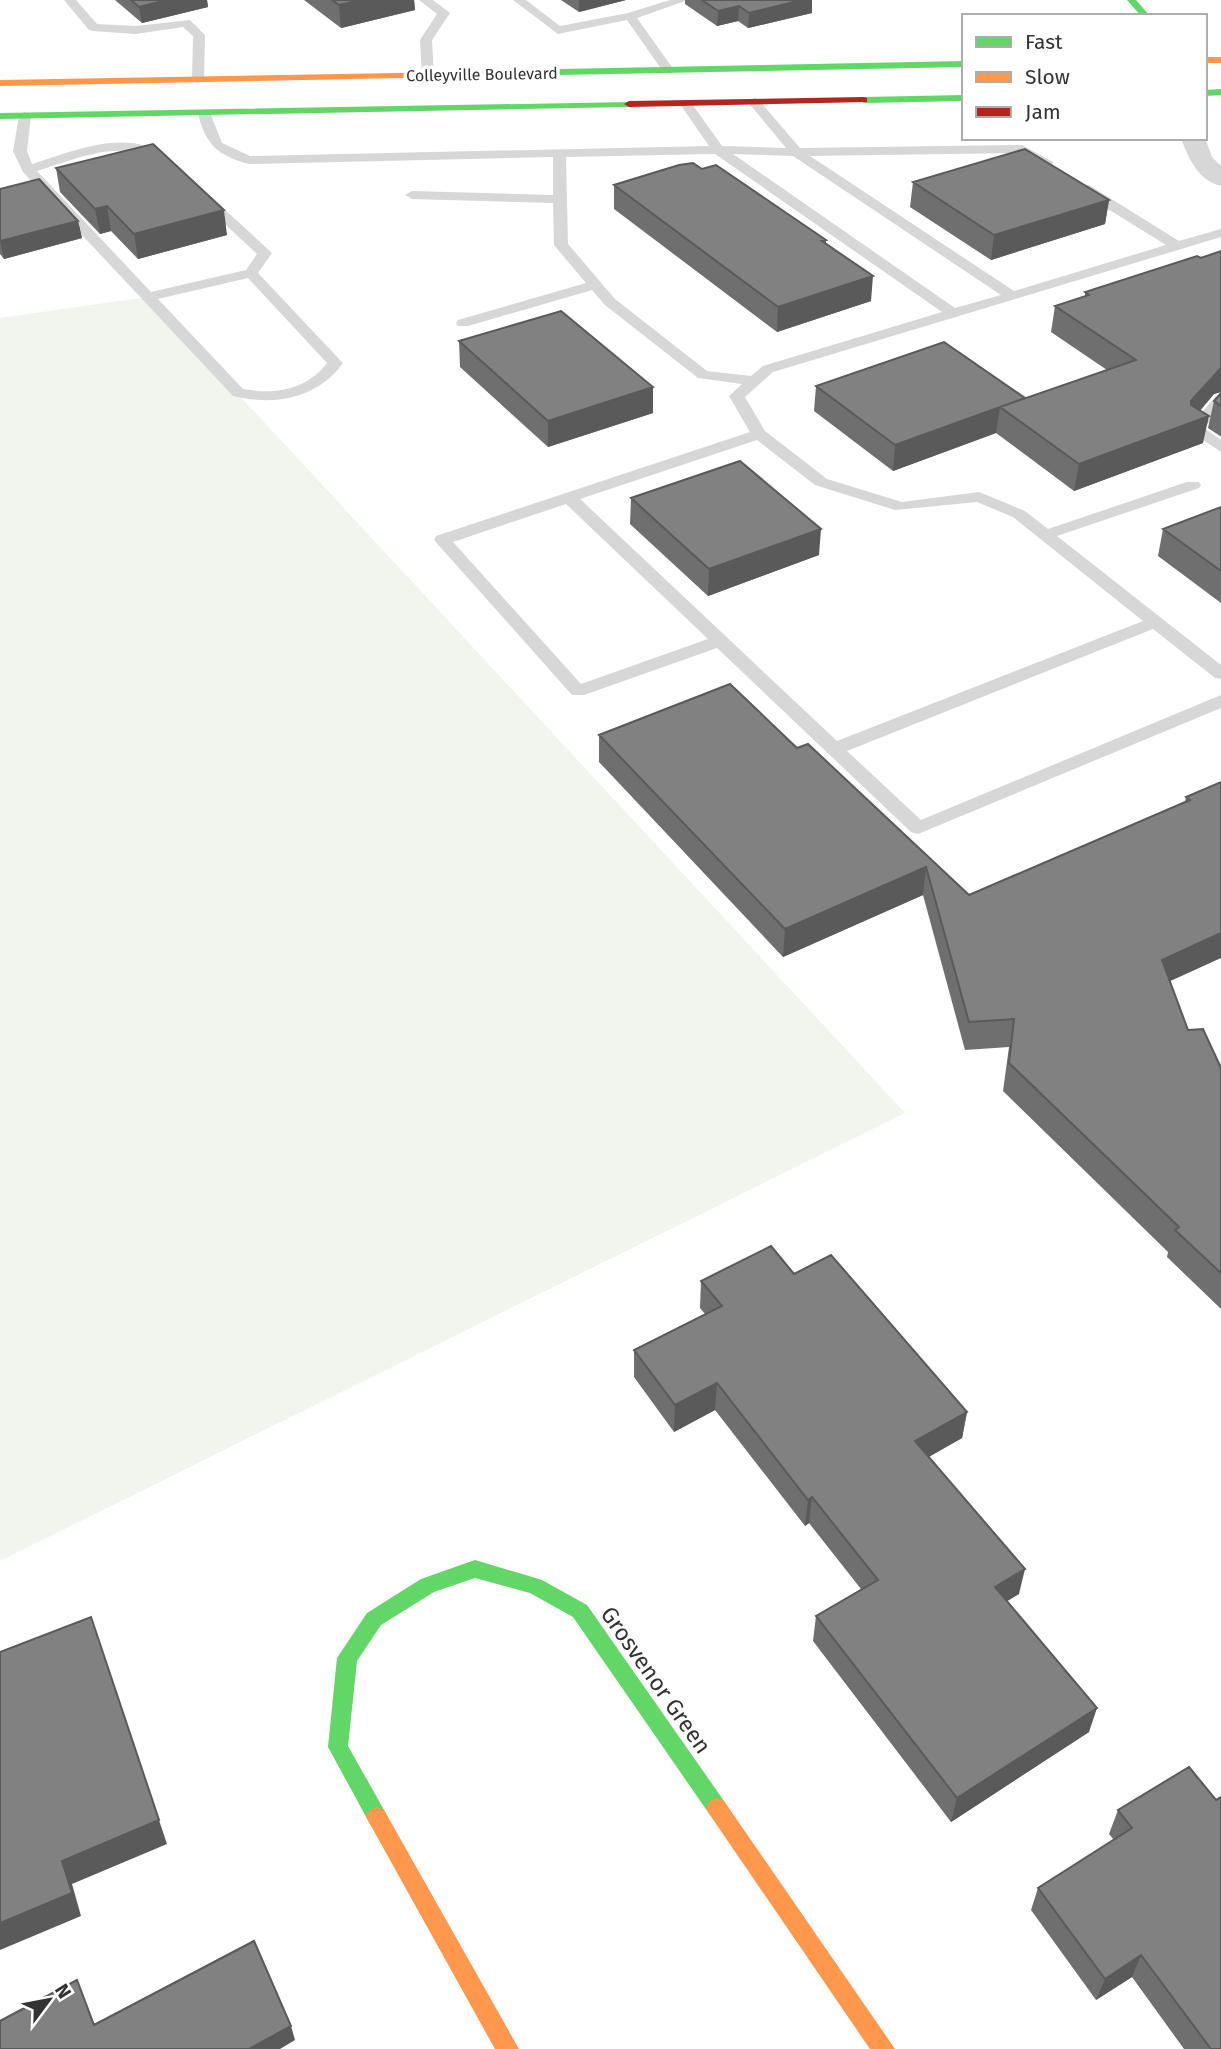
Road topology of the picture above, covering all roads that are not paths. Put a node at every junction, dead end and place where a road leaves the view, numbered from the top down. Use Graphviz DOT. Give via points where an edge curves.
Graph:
graph roads {
  1 [pos="71,0"];
  2 [pos="425,0"];
  3 [pos="519,0"];
  4 [pos="682,0"];
  5 [pos="1131,0"];
  6 [pos="1144,14"];
  7 [pos="630,16"];
  8 [pos="962,64"];
  9 [pos="668,70"];
  10 [pos="428,75"];
  11 [pos="198,79"];
  12 [pos="0,83"];
  13 [pos="962,98"];
  14 [pos="754,102"];
  15 [pos="686,104"];
  16 [pos="204,113"];
  17 [pos="0,116"];
  18 [pos="25,116"];
  19 [pos="1194,140"];
  20 [pos="718,150"];
  21 [pos="796,152"];
  22 [pos="559,154"];
  23 [pos="28,169"];
  24 [pos="173,171"];
  25 [pos="1221,179"];
  26 [pos="194,189"];
  27 [pos="412,195"];
  28 [pos="560,199"];
  29 [pos="1221,233"];
  30 [pos="1177,246"];
  31 [pos="251,272"];
  32 [pos="596,285"];
  33 [pos="148,297"];
  34 [pos="1014,298"];
  35 [pos="953,313"];
  36 [pos="464,323"];
  37 [pos="754,381"];
  38 [pos="1221,399"];
  39 [pos="759,434"];
  40 [pos="1221,447"];
  41 [pos="1193,485"];
  42 [pos="569,498"];
  43 [pos="1045,535"];
  44 [pos="1155,622"];
  45 [pos="720,641"];
  46 [pos="1221,674"];
  47 [pos="1221,701"];
  48 [pos="835,749"];
  49 [pos="508,2049"];
  50 [pos="884,2049"];
  1 -- 11 [label="lane" via="93,27 136,30 186,23 199,35"];
  2 -- 10 [label="lane" via="444,13 426,40"];
  3 -- 7 [label="lane" via="558,30"];
  4 -- 7 [label="lane"];
  5 -- 6 [label="main road"];
  7 -- 9 [label="lane"];
  8 -- 9 [label="main road, Colleyville Boulevard"];
  9 -- 10 [label="main road, Colleyville Boulevard"];
  10 -- 11 [label="main road, Colleyville Boulevard"];
  11 -- 12 [label="main road, Colleyville Boulevard"];
  11 -- 16 [label="main road"];
  13 -- 14 [label="main road, Colleyville Boulevard"];
  14 -- 15 [label="main road, Colleyville Boulevard"];
  14 -- 21 [label="lane"];
  15 -- 16 [label="main road, Colleyville Boulevard"];
  15 -- 20 [label="lane"];
  16 -- 18 [label="main road, Colleyville Boulevard"];
  16 -- 22 [label="lane" via="208,133 221,151 250,160"];
  17 -- 18 [label="main road, Colleyville Boulevard"];
  18 -- 23 [label="lane" via="20,151"];
  19 -- 25 [label="street" via="1202,160"];
  20 -- 21 [label="lane"];
  20 -- 22 [label="lane"];
  20 -- 35 [label="lane"];
  21 -- 30 [label="lane" via="1022,149"];
  21 -- 34 [label="lane"];
  22 -- 28 [label="lane"];
  23 -- 24 [label="lane" via="129,146 152,153"];
  23 -- 33 [label="lane"];
  26 -- 31 [label="lane" via="265,253"];
  27 -- 28 [label="lane"];
  28 -- 32 [label="lane" via="561,245"];
  29 -- 30 [label="lane"];
  30 -- 34 [label="lane"];
  31 -- 33 [label="lane"];
  31 -- 33 [label="lane" via="335,363 319,383 276,397 238,393"];
  32 -- 36 [label="lane"];
  32 -- 37 [label="lane" via="610,302 703,375"];
  34 -- 35 [label="lane"];
  35 -- 37 [label="lane" via="768,369"];
  37 -- 39 [label="lane" via="737,396"];
  38 -- 40 [label="lane" via="1195,429"];
  39 -- 42 [label="lane"];
  39 -- 43 [label="lane" via="821,482 901,507 979,497 1019,514"];
  41 -- 43 [label="lane"];
  42 -- 45 [label="lane"];
  42 -- 45 [label="lane" via="442,540 578,691"];
  43 -- 44 [label="lane"];
  44 -- 46 [label="lane"];
  44 -- 48 [label="lane"];
  45 -- 48 [label="lane"];
  47 -- 48 [label="lane" via="918,828"];
  49 -- 50 [label="main road, Grosvenor Green" via="338,1747 347,1658 374,1619 428,1585 475,1569 535,1586 580,1611"];
}
